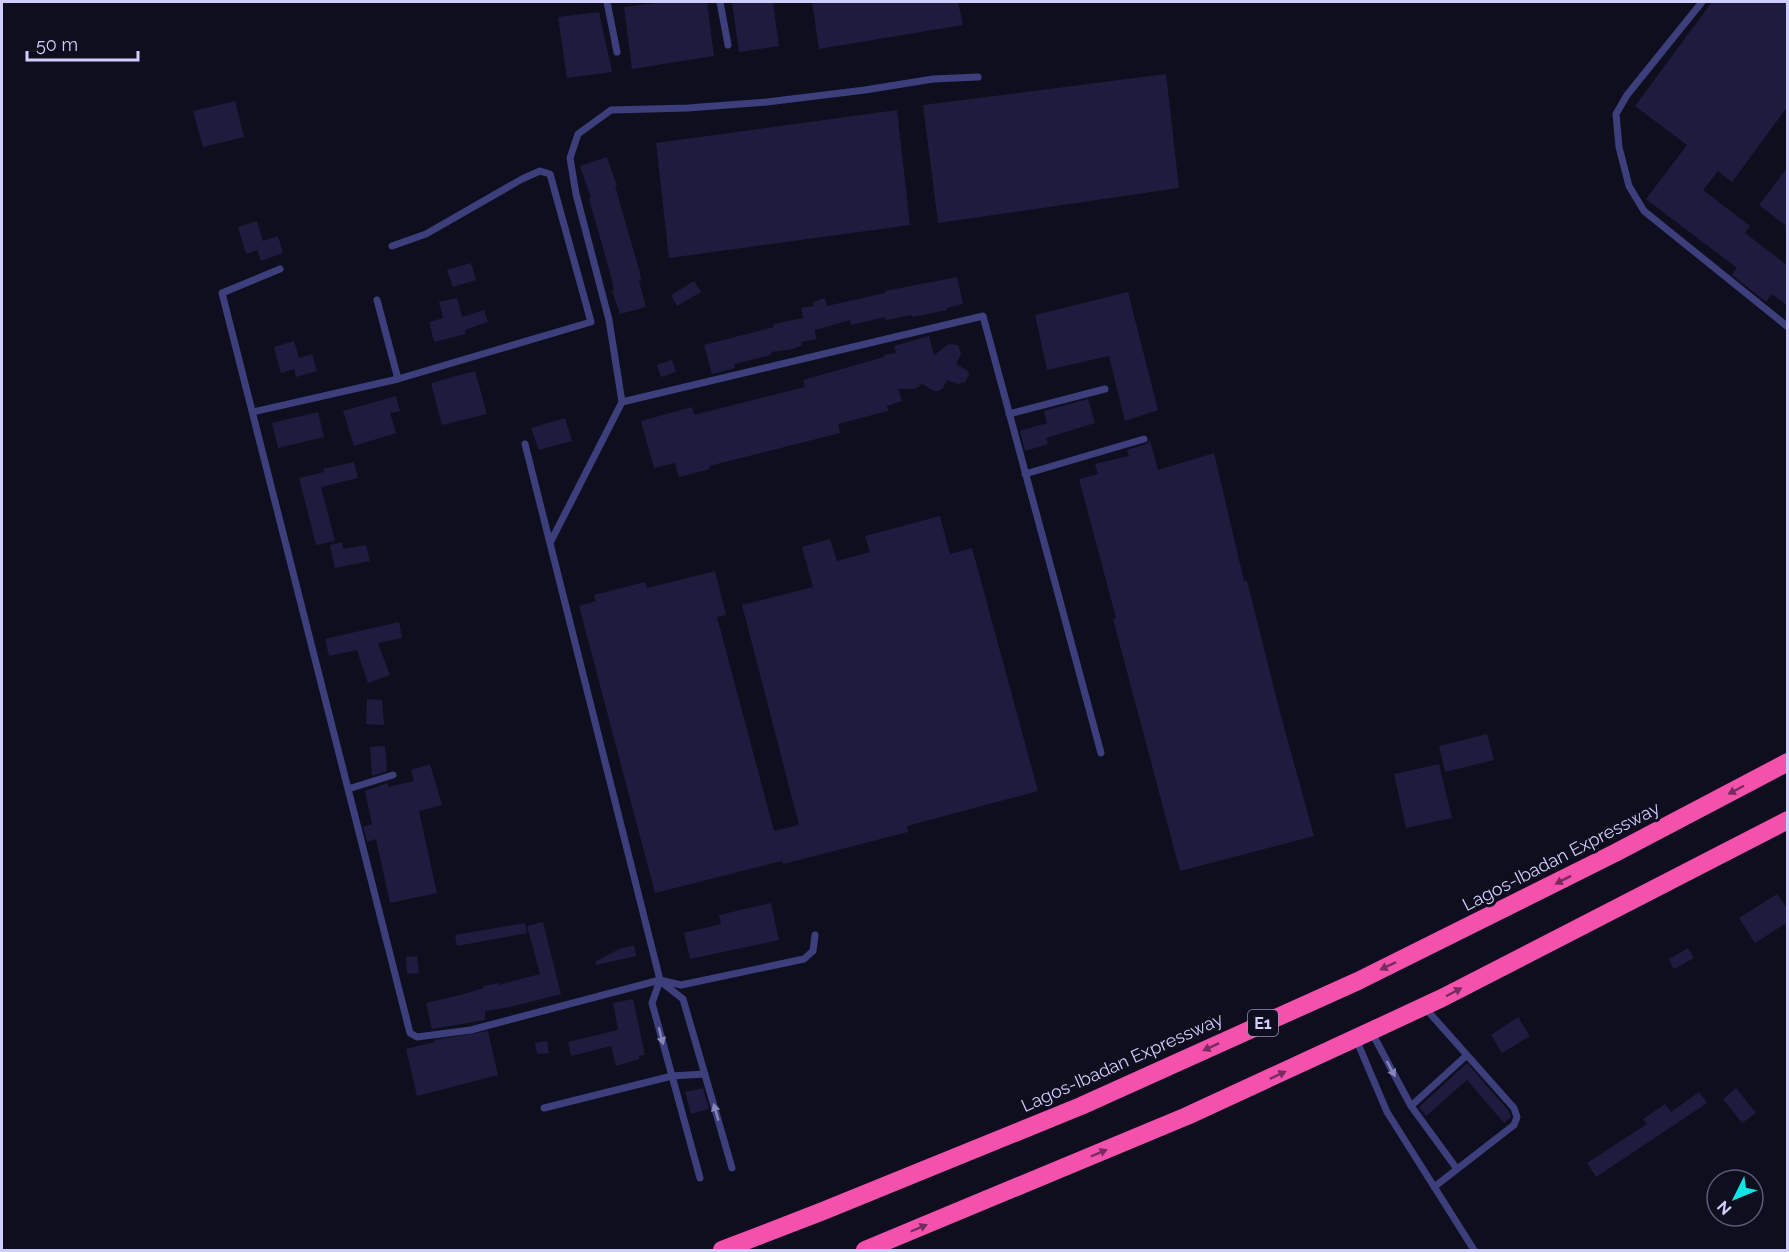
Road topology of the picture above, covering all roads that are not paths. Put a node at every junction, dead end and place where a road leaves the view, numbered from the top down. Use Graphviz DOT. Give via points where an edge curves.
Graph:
graph roads {
  1 [pos="607,2"];
  2 [pos="720,2"];
  3 [pos="1702,2"];
  4 [pos="728,45"];
  5 [pos="617,52"];
  6 [pos="978,77"];
  7 [pos="392,246"];
  8 [pos="280,269"];
  9 [pos="377,300"];
  10 [pos="1788,327"];
  11 [pos="398,380"];
  12 [pos="1105,389"];
  13 [pos="622,402"];
  14 [pos="253,412"];
  15 [pos="1009,414"];
  16 [pos="1144,439"];
  17 [pos="525,444"];
  18 [pos="1025,474"];
  19 [pos="550,543"];
  20 [pos="1101,753"];
  21 [pos="1788,762"];
  22 [pos="393,775"];
  23 [pos="348,789"];
  24 [pos="1788,820"];
  25 [pos="815,935"];
  26 [pos="660,980"];
  27 [pos="1424,1007"];
  28 [pos="1364,1035"];
  29 [pos="1467,1055"];
  30 [pos="705,1074"];
  31 [pos="672,1076"];
  32 [pos="1410,1106"];
  33 [pos="544,1108"];
  34 [pos="732,1168"];
  35 [pos="1457,1169"];
  36 [pos="700,1178"];
  37 [pos="1434,1187"];
  38 [pos="722,1251"];
  39 [pos="865,1251"];
  40 [pos="1474,1251"];
  1 -- 5 [label="lane"];
  2 -- 4 [label="lane"];
  3 -- 10 [label="lane" via="1617,114 1619,147 1629,186 1644,211"];
  6 -- 13 [label="lane" via="933,79 767,102 611,111 578,134 570,158 609,320"];
  7 -- 11 [label="lane" via="426,234 522,179 540,171 549,174 591,322"];
  8 -- 14 [label="lane" via="222,293"];
  9 -- 11 [label="lane"];
  11 -- 14 [label="lane"];
  12 -- 15 [label="lane"];
  13 -- 15 [label="lane" via="983,316"];
  13 -- 19 [label="lane"];
  14 -- 23 [label="lane"];
  15 -- 18 [label="lane"];
  16 -- 18 [label="lane"];
  17 -- 19 [label="lane"];
  18 -- 20 [label="lane"];
  19 -- 26 [label="lane"];
  21 -- 38 [label="highway, Lagos-Ibadan Expressway / E1, one-way" via="1615,854 1358,981 1081,1106"];
  22 -- 23 [label="lane"];
  23 -- 26 [label="lane" via="410,1033 417,1037 471,1030"];
  27 -- 24 [label="highway, one-way"];
  25 -- 26 [label="lane" via="813,951 804,958 681,985"];
  26 -- 30 [label="lane" via="683,999"];
  26 -- 31 [label="lane, one-way" via="652,1003"];
  27 -- 28 [label="highway"];
  27 -- 29 [label="lane"];
  28 -- 32 [label="lane, one-way"];
  28 -- 37 [label="lane" via="1387,1112"];
  39 -- 28 [label="highway, one-way" via="1187,1116"];
  29 -- 32 [label="lane"];
  29 -- 35 [label="lane" via="1514,1108 1517,1117 1514,1125"];
  30 -- 31 [label="lane"];
  34 -- 30 [label="lane, one-way"];
  31 -- 33 [label="lane"];
  31 -- 36 [label="lane"];
  32 -- 35 [label="lane"];
  35 -- 37 [label="lane"];
  37 -- 40 [label="lane"];
}
